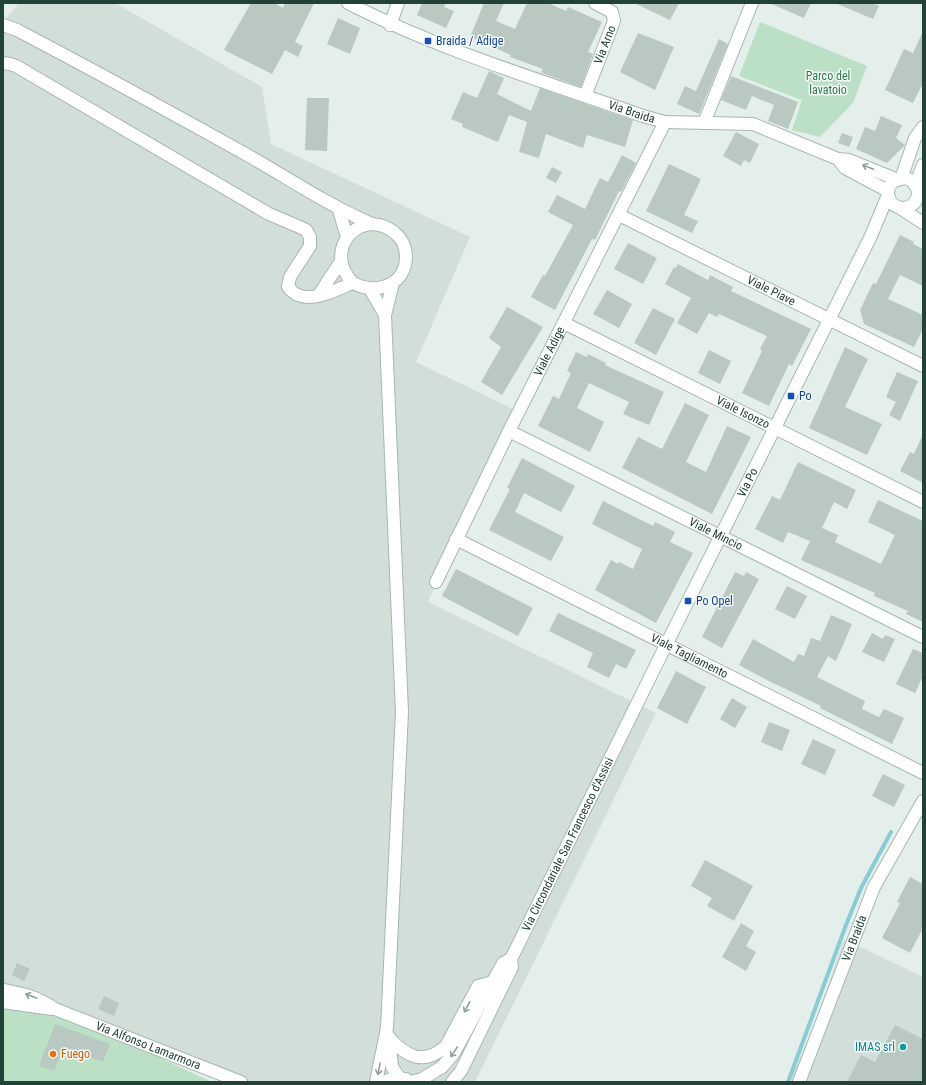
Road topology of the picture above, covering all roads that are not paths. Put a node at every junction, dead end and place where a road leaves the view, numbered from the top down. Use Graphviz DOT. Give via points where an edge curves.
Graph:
graph roads {
  1 [pos="348,3"];
  2 [pos="398,3"];
  3 [pos="594,3"];
  4 [pos="752,3"];
  5 [pos="3,25"];
  6 [pos="390,25"];
  7 [pos="3,63"];
  8 [pos="586,96"];
  9 [pos="665,122"];
  10 [pos="704,123"];
  11 [pos="923,127"];
  12 [pos="838,159"];
  13 [pos="923,165"];
  14 [pos="899,179"];
  15 [pos="888,193"];
  16 [pos="918,196"];
  17 [pos="898,207"];
  18 [pos="339,210"];
  19 [pos="619,215"];
  20 [pos="923,223"];
  21 [pos="372,224"];
  22 [pos="871,236"];
  23 [pos="347,238"];
  24 [pos="341,261"];
  25 [pos="353,283"];
  26 [pos="393,283"];
  27 [pos="370,289"];
  28 [pos="318,296"];
  29 [pos="386,316"];
  30 [pos="829,320"];
  31 [pos="564,323"];
  32 [pos="923,366"];
  33 [pos="774,429"];
  34 [pos="509,431"];
  35 [pos="923,502"];
  36 [pos="721,537"];
  37 [pos="456,539"];
  38 [pos="436,582"];
  39 [pos="923,637"];
  40 [pos="666,644"];
  41 [pos="624,730"];
  42 [pos="923,773"];
  43 [pos="923,801"];
  44 [pos="511,959"];
  45 [pos="493,982"];
  46 [pos="3,990"];
  47 [pos="3,1002"];
  48 [pos="55,1009"];
  49 [pos="388,1033"];
  50 [pos="400,1078"];
  51 [pos="241,1082"];
  52 [pos="376,1082"];
  53 [pos="384,1082"];
  54 [pos="415,1082"];
  55 [pos="452,1082"];
  56 [pos="799,1082"];
  1 -- 6 [label="street, Via Braida"];
  2 -- 6 [label="street"];
  3 -- 8 [label="street, Via Arno" via="612,12 614,21"];
  4 -- 10 [label="street"];
  5 -- 18 [label="street" via="108,77"];
  6 -- 8 [label="street, Via Braida" via="428,41"];
  7 -- 28 [label="street" via="16,66 269,214 306,230 310,246 290,277 288,287 297,295 308,298"];
  8 -- 9 [label="street, Via Braida"];
  9 -- 10 [label="street, Via Braida"];
  9 -- 19 [label="street, Viale Adige"];
  10 -- 12 [label="street, Via Braida" via="753,124"];
  11 -- 14 [label="street" via="915,138"];
  14 -- 12 [label="street, Via Braida, one-way" via="849,160"];
  12 -- 15 [label="street, Via Braida" via="845,168"];
  13 -- 16 [label="street"];
  14 -- 15 [label="street" via="891,184"];
  14 -- 16 [label="street, Via Braida" via="909,180"];
  15 -- 17 [label="street, Via Braida" via="889,199"];
  15 -- 22 [label="street, Via Po"];
  16 -- 17 [label="street" via="909,207"];
  17 -- 20 [label="street"];
  17 -- 22 [label="street, Via Po"];
  18 -- 21 [label="street"];
  18 -- 23 [label="street"];
  19 -- 30 [label="street, Viale Piave"];
  19 -- 31 [label="street, Viale Adige"];
  21 -- 23 [label="street" via="362,226"];
  21 -- 26 [label="street" via="382,225 391,230 404,246 405,266"];
  22 -- 30 [label="street, Via Po"];
  23 -- 24 [label="street" via="343,245"];
  24 -- 25 [label="street" via="345,273"];
  24 -- 28 [label="street"];
  25 -- 27 [label="street"];
  25 -- 28 [label="street"];
  26 -- 27 [label="street" via="386,287"];
  26 -- 29 [label="street"];
  27 -- 29 [label="street"];
  29 -- 49 [label="street" via="402,712"];
  30 -- 32 [label="street, Viale Piave"];
  30 -- 33 [label="street, Via Po"];
  31 -- 33 [label="street, Viale Isonzo"];
  31 -- 34 [label="street, Viale Adige"];
  33 -- 35 [label="street, Viale Isonzo"];
  33 -- 36 [label="street, Via Po"];
  34 -- 36 [label="street, Viale Mincio"];
  34 -- 37 [label="street, Viale Adige"];
  36 -- 39 [label="street, Viale Mincio"];
  36 -- 40 [label="street, Via Po"];
  37 -- 38 [label="street, Viale Adige"];
  37 -- 40 [label="street, Viale Tagliamento"];
  40 -- 41 [label="street, Via Po"];
  40 -- 42 [label="street, Viale Tagliamento"];
  41 -- 44 [label="street, Via Circondariale San Francesco d'Assisi"];
  43 -- 56 [label="street, Via Braida" via="874,887"];
  44 -- 45 [label="street, Via Circondariale San Francesco d'Assisi" via="503,963"];
  44 -- 55 [label="street, Via Circondariale San Francesco d'Assisi" via="512,967 509,974 461,1071"];
  45 -- 49 [label="street, one-way" via="478,986 446,1046 438,1053 424,1058 413,1056 400,1049"];
  45 -- 54 [label="street, Via Circondariale San Francesco d'Assisi, one-way" via="454,1053 442,1067"];
  48 -- 46 [label="street, Via Alfonso Lamarmora, one-way" via="26,994"];
  47 -- 48 [label="street, Via Alfonso Lamarmora"];
  48 -- 51 [label="street, Via Alfonso Lamarmora"];
  49 -- 50 [label="street" via="392,1067"];
  49 -- 52 [label="street, one-way"];
  50 -- 53 [label="street, Via Circondariale San Francesco d'Assisi"];
  50 -- 54 [label="street, Via Circondariale San Francesco d'Assisi"];
}
